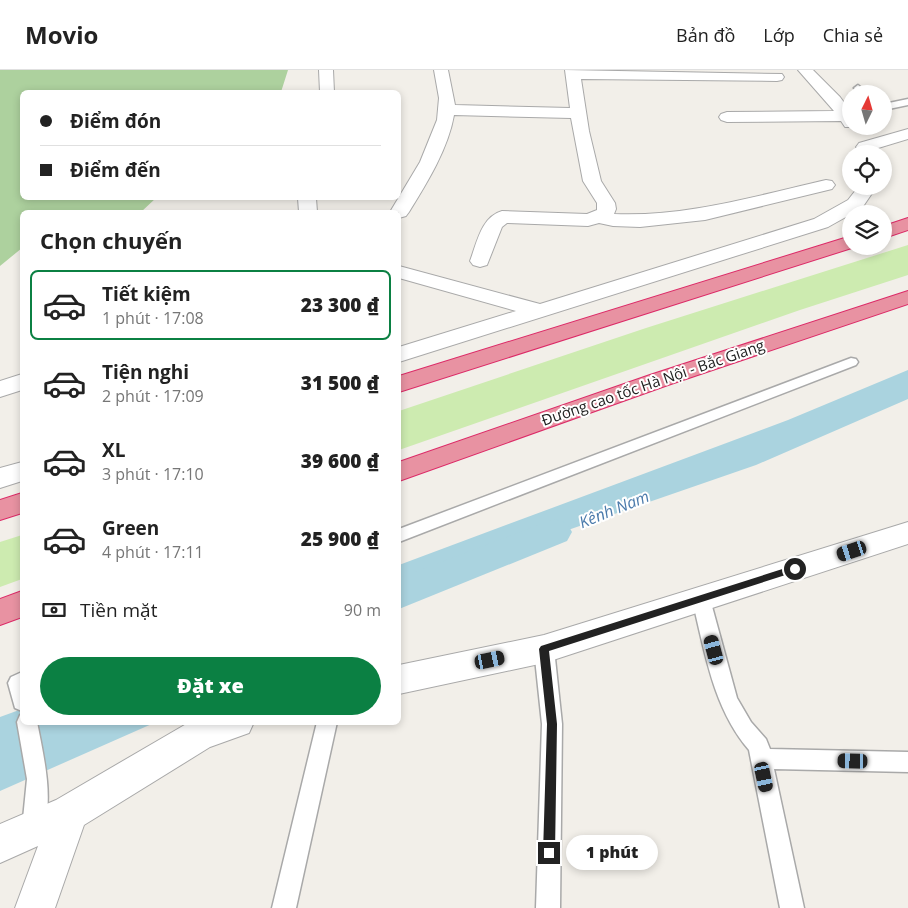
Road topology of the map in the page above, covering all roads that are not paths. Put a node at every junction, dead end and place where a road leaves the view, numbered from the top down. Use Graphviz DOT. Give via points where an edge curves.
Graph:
graph roads {
  1 [pos="326,70"];
  2 [pos="441,70"];
  3 [pos="806,70"];
  4 [pos="573,72"];
  5 [pos="777,77"];
  6 [pos="327,90"];
  7 [pos="908,102"];
  8 [pos="892,105"];
  9 [pos="447,110"];
  10 [pos="842,111"];
  11 [pos="579,113"];
  12 [pos="727,117"];
  13 [pos="842,122"];
  14 [pos="908,134"];
  15 [pos="879,145"];
  16 [pos="826,184"];
  17 [pos="862,195"];
  18 [pos="399,210"];
  19 [pos="598,217"];
  20 [pos="908,224"];
  21 [pos="892,229"];
  22 [pos="842,245"];
  23 [pos="480,261"];
  24 [pos="401,273"];
  25 [pos="908,296"];
  26 [pos="541,311"];
  27 [pos="401,354"];
  28 [pos="851,362"];
  29 [pos="20,383"];
  30 [pos="401,383"];
  31 [pos="0,389"];
  32 [pos="401,471"];
  33 [pos="20,472"];
  34 [pos="0,478"];
  35 [pos="20,504"];
  36 [pos="0,510"];
  37 [pos="908,533"];
  38 [pos="401,535"];
  39 [pos="701,599"];
  40 [pos="20,605"];
  41 [pos="0,612"];
  42 [pos="544,649"];
  43 [pos="401,680"];
  44 [pos="28,725"];
  45 [pos="228,725"];
  46 [pos="326,725"];
  47 [pos="761,759"];
  48 [pos="908,762"];
  49 [pos="69,813"];
  50 [pos="33,829"];
  51 [pos="0,844"];
  52 [pos="35,908"];
  53 [pos="284,908"];
  54 [pos="548,908"];
  55 [pos="792,908"];
  1 -- 6 [label="street"];
  2 -- 9 [label="street"];
  3 -- 10 [label="street"];
  4 -- 5 [label="street"];
  4 -- 11 [label="street"];
  7 -- 8 [label="lane"];
  9 -- 11 [label="street"];
  9 -- 18 [label="street" via="439,140"];
  11 -- 19 [label="street" via="592,181 606,203 605,213"];
  12 -- 13 [label="street"];
  14 -- 15 [label="street"];
  16 -- 19 [label="street" via="704,214 640,221"];
  17 -- 26 [label="street" via="855,204 821,223"];
  19 -- 23 [label="street" via="588,220 502,217 493,225"];
  20 -- 21 [label="highway"];
  22 -- 30 [label="highway"];
  24 -- 26 [label="street"];
  25 -- 32 [label="highway, Đường cao tốc Hà Nội - Bắc Giang"];
  26 -- 27 [label="street"];
  28 -- 38 [label="lane"];
  29 -- 31 [label="street"];
  33 -- 34 [label="street"];
  35 -- 36 [label="highway"];
  37 -- 39 [label="street"];
  39 -- 42 [label="street"];
  39 -- 47 [label="lane" via="728,700 759,746"];
  40 -- 41 [label="highway"];
  42 -- 43 [label="street"];
  42 -- 54 [label="lane" via="552,724"];
  44 -- 50 [label="lane" via="38,779"];
  45 -- 49 [label="street" via="200,734"];
  46 -- 53 [label="lane"];
  47 -- 48 [label="lane"];
  47 -- 55 [label="lane"];
  49 -- 50 [label="street"];
  49 -- 52 [label="street"];
  50 -- 51 [label="street"];
}
